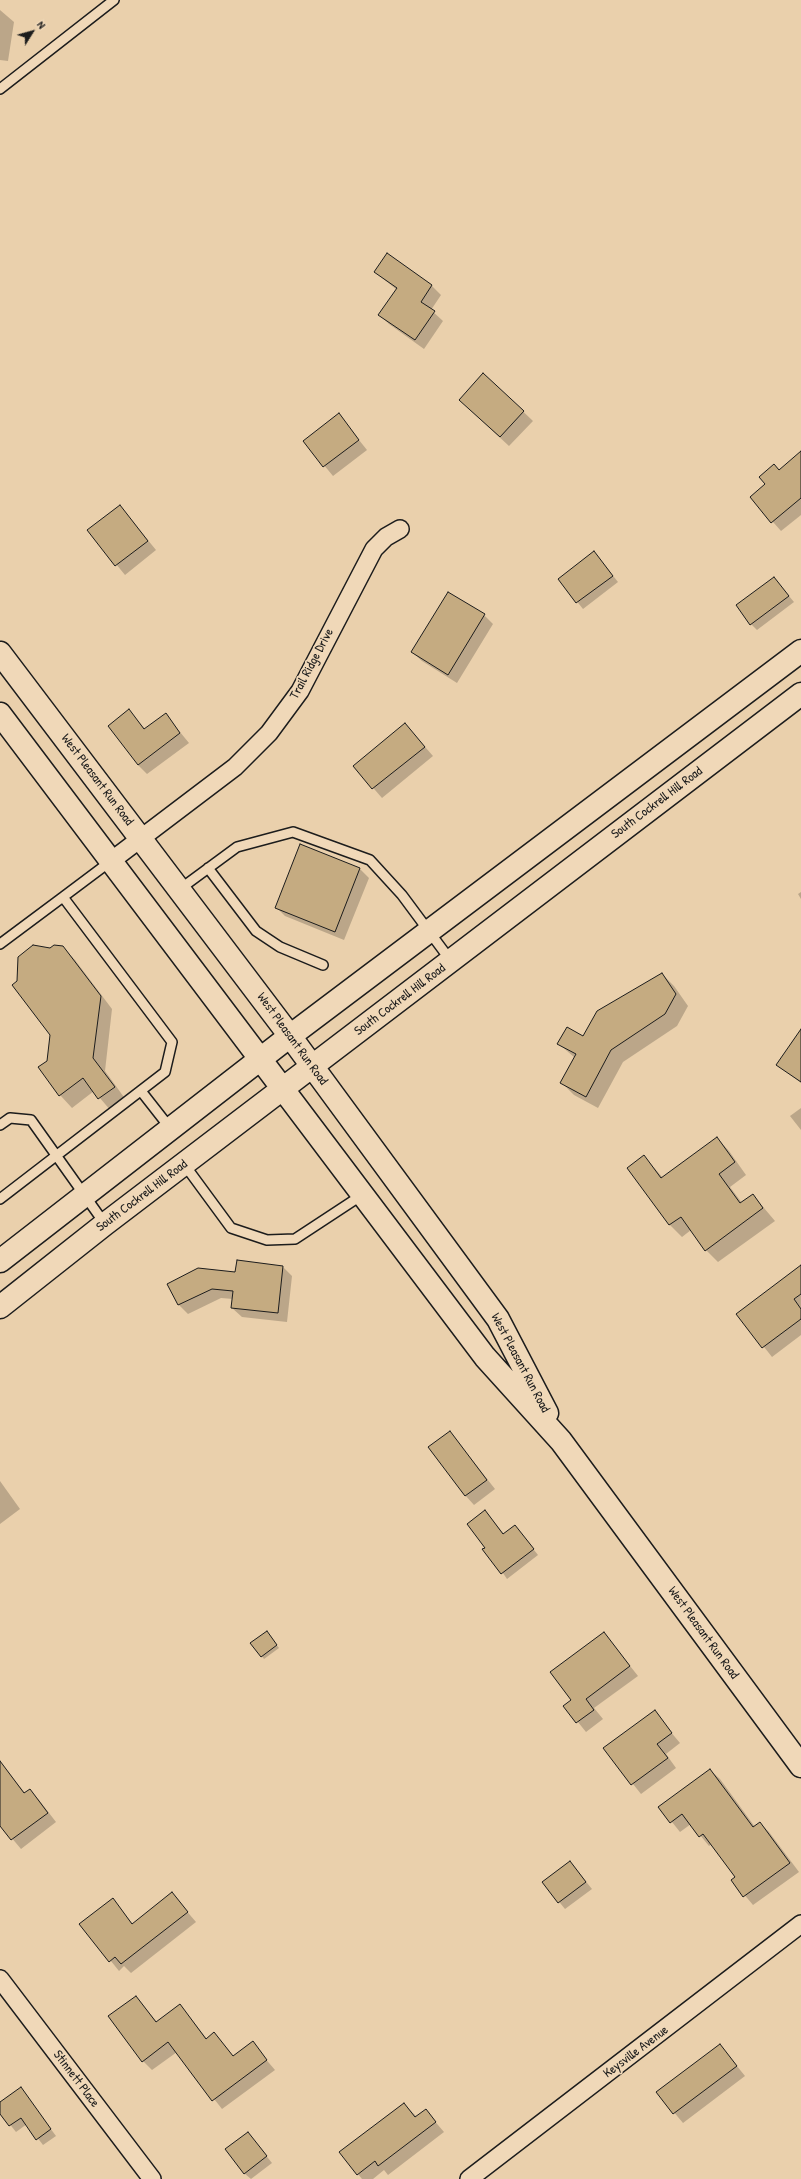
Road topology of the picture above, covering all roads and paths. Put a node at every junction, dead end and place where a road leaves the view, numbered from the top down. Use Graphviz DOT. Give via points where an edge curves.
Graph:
graph roads {
  1 [pos="114,0"];
  2 [pos="0,89"];
  3 [pos="400,529"];
  4 [pos="801,651"];
  5 [pos="0,653"];
  6 [pos="801,694"];
  7 [pos="0,714"];
  8 [pos="141,837"];
  9 [pos="112,861"];
  10 [pos="208,868"];
  11 [pos="180,889"];
  12 [pos="63,897"];
  13 [pos="430,932"];
  14 [pos="0,944"];
  15 [pos="450,961"];
  16 [pos="323,965"];
  17 [pos="290,1036"];
  18 [pos="260,1059"];
  19 [pos="312,1066"];
  20 [pos="282,1090"];
  21 [pos="141,1091"];
  22 [pos="0,1125"];
  23 [pos="170,1128"];
  24 [pos="57,1156"];
  25 [pos="184,1164"];
  26 [pos="84,1194"];
  27 [pos="362,1195"];
  28 [pos="0,1200"];
  29 [pos="105,1224"];
  30 [pos="0,1261"];
  31 [pos="0,1307"];
  32 [pos="562,1441"];
  33 [pos="801,1766"];
  34 [pos="801,1924"];
  35 [pos="0,1979"];
  36 [pos="152,2179"];
  37 [pos="469,2179"];
  1 -- 2 [label="lane"];
  3 -- 8 [label="street, Trail Ridge Drive" via="386,536 374,549 300,691 270,733 235,767"];
  4 -- 13 [label="main road"];
  5 -- 8 [label="main road, West Pleasant Run Road"];
  6 -- 15 [label="main road, South Cockrell Hill Road"];
  7 -- 9 [label="main road, West Pleasant Run Road"];
  8 -- 9 [label="street, Trail Ridge Drive"];
  8 -- 11 [label="main road, West Pleasant Run Road"];
  9 -- 12 [label="lane"];
  9 -- 18 [label="main road, West Pleasant Run Road"];
  10 -- 11 [label="lane"];
  10 -- 13 [label="lane" via="237,847 293,832 370,860 402,895"];
  10 -- 16 [label="lane" via="256,931 280,947"];
  11 -- 17 [label="main road, West Pleasant Run Road"];
  12 -- 14 [label="lane"];
  12 -- 21 [label="lane" via="172,1042 165,1072"];
  13 -- 15 [label="lane"];
  13 -- 17 [label="main road"];
  15 -- 19 [label="main road, South Cockrell Hill Road"];
  17 -- 18 [label="main road"];
  17 -- 19 [label="main road, West Pleasant Run Road"];
  18 -- 20 [label="main road, West Pleasant Run Road"];
  18 -- 23 [label="main road"];
  19 -- 20 [label="main road, South Cockrell Hill Road"];
  19 -- 32 [label="main road, West Pleasant Run Road" via="498,1319"];
  20 -- 25 [label="main road, South Cockrell Hill Road"];
  20 -- 27 [label="main road, West Pleasant Run Road"];
  21 -- 23 [label="lane"];
  21 -- 24 [label="lane"];
  22 -- 24 [label="lane" via="10,1118 31,1120"];
  23 -- 26 [label="main road"];
  24 -- 26 [label="lane"];
  24 -- 28 [label="lane"];
  25 -- 27 [label="lane" via="231,1228 267,1240 295,1239"];
  25 -- 29 [label="main road, South Cockrell Hill Road"];
  26 -- 29 [label="lane"];
  26 -- 30 [label="main road"];
  27 -- 32 [label="main road, West Pleasant Run Road" via="485,1357"];
  29 -- 31 [label="main road, South Cockrell Hill Road"];
  32 -- 33 [label="main road, West Pleasant Run Road"];
  34 -- 37 [label="street, Keysville Avenue"];
  35 -- 36 [label="street, Stinnett Place"];
}
